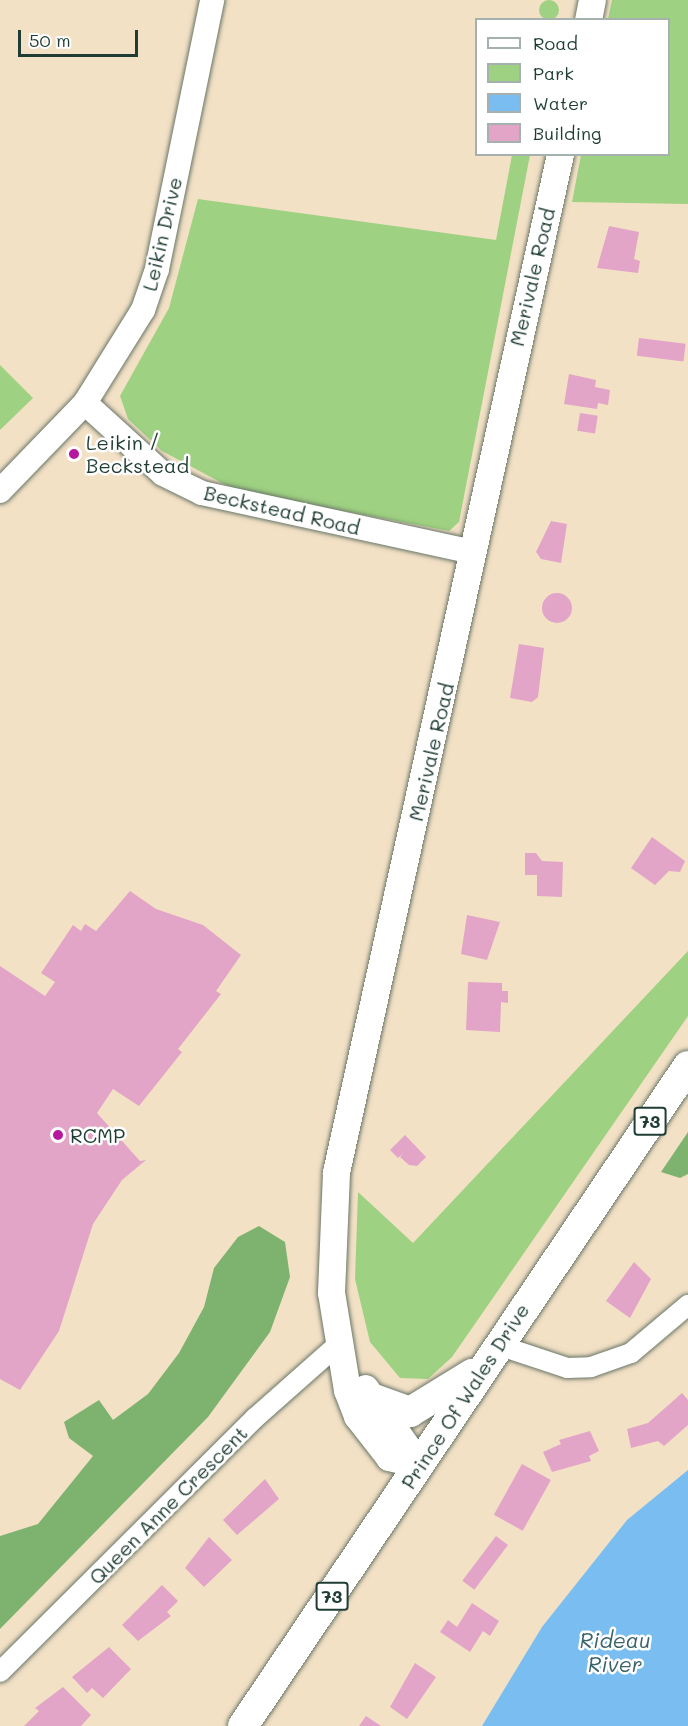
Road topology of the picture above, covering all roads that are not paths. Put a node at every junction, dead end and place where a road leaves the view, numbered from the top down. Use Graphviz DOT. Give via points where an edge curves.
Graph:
graph roads {
  1 [pos="212,0"];
  2 [pos="592,0"];
  3 [pos="588,18"];
  4 [pos="560,156"];
  5 [pos="85,402"];
  6 [pos="0,491"];
  7 [pos="473,552"];
  8 [pos="688,1066"];
  9 [pos="688,1305"];
  10 [pos="341,1346"];
  11 [pos="494,1351"];
  12 [pos="369,1397"];
  13 [pos="419,1464"];
  14 [pos="0,1672"];
  15 [pos="243,1726"];
  1 -- 5 [label="street, Leikin Drive" via="150,291 124,346"];
  2 -- 3 [label="main road"];
  4 -- 7 [label="main road, Merivale Road"];
  5 -- 6 [label="street, Leikin Drive"];
  5 -- 7 [label="street, Beckstead Road" via="163,474 202,493"];
  7 -- 10 [label="main road, Merivale Road" via="336,1172 328,1247"];
  8 -- 11 [label="main road, Prince Of Wales Drive / 73"];
  9 -- 11 [label="street" via="632,1353 591,1367 567,1368"];
  10 -- 12 [label="main road, Merivale Road"];
  10 -- 13 [label="main road, Merivale Road" via="349,1399 368,1432 389,1457"];
  10 -- 14 [label="street, Queen Anne Crescent" via="255,1418"];
  11 -- 12 [label="main road" via="410,1412"];
  11 -- 13 [label="main road, Prince Of Wales Drive / 73"];
  12 -- 13 [label="main road, Merivale Road"];
  13 -- 15 [label="main road, Prince Of Wales Drive / 73"];
}
